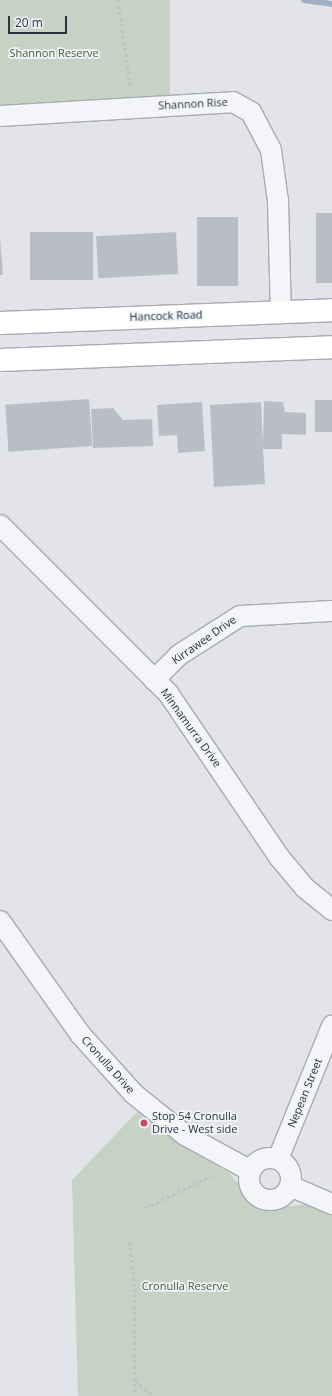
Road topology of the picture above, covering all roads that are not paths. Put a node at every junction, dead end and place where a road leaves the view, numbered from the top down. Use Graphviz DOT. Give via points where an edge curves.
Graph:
graph roads {
  1 [pos="0,116"];
  2 [pos="332,310"];
  3 [pos="281,312"];
  4 [pos="0,323"];
  5 [pos="332,347"];
  6 [pos="0,360"];
  7 [pos="0,525"];
  8 [pos="332,611"];
  9 [pos="154,680"];
  10 [pos="332,910"];
  11 [pos="3,930"];
  12 [pos="332,1026"];
  13 [pos="278,1159"];
  14 [pos="251,1171"];
  15 [pos="290,1186"];
  16 [pos="332,1204"];
  1 -- 3 [label="street, Shannon Rise" via="232,102 251,112 271,150 278,201"];
  2 -- 3 [label="main road, Hancock Road"];
  3 -- 4 [label="main road, Hancock Road"];
  5 -- 6 [label="main road"];
  7 -- 9 [label="street, Minnamurra Drive"];
  8 -- 9 [label="street, Kirrawee Drive" via="240,616 179,655"];
  9 -- 10 [label="street, Minnamurra Drive" via="188,720 292,874"];
  11 -- 14 [label="street, Cronulla Drive" via="109,1069 160,1118"];
  12 -- 13 [label="street, Nepean Street"];
  13 -- 14 [label="street" via="258,1162"];
  13 -- 15 [label="street" via="287,1166"];
  14 -- 15 [label="street" via="249,1182 254,1192 263,1199 274,1200 284,1195"];
  15 -- 16 [label="street"];
}
